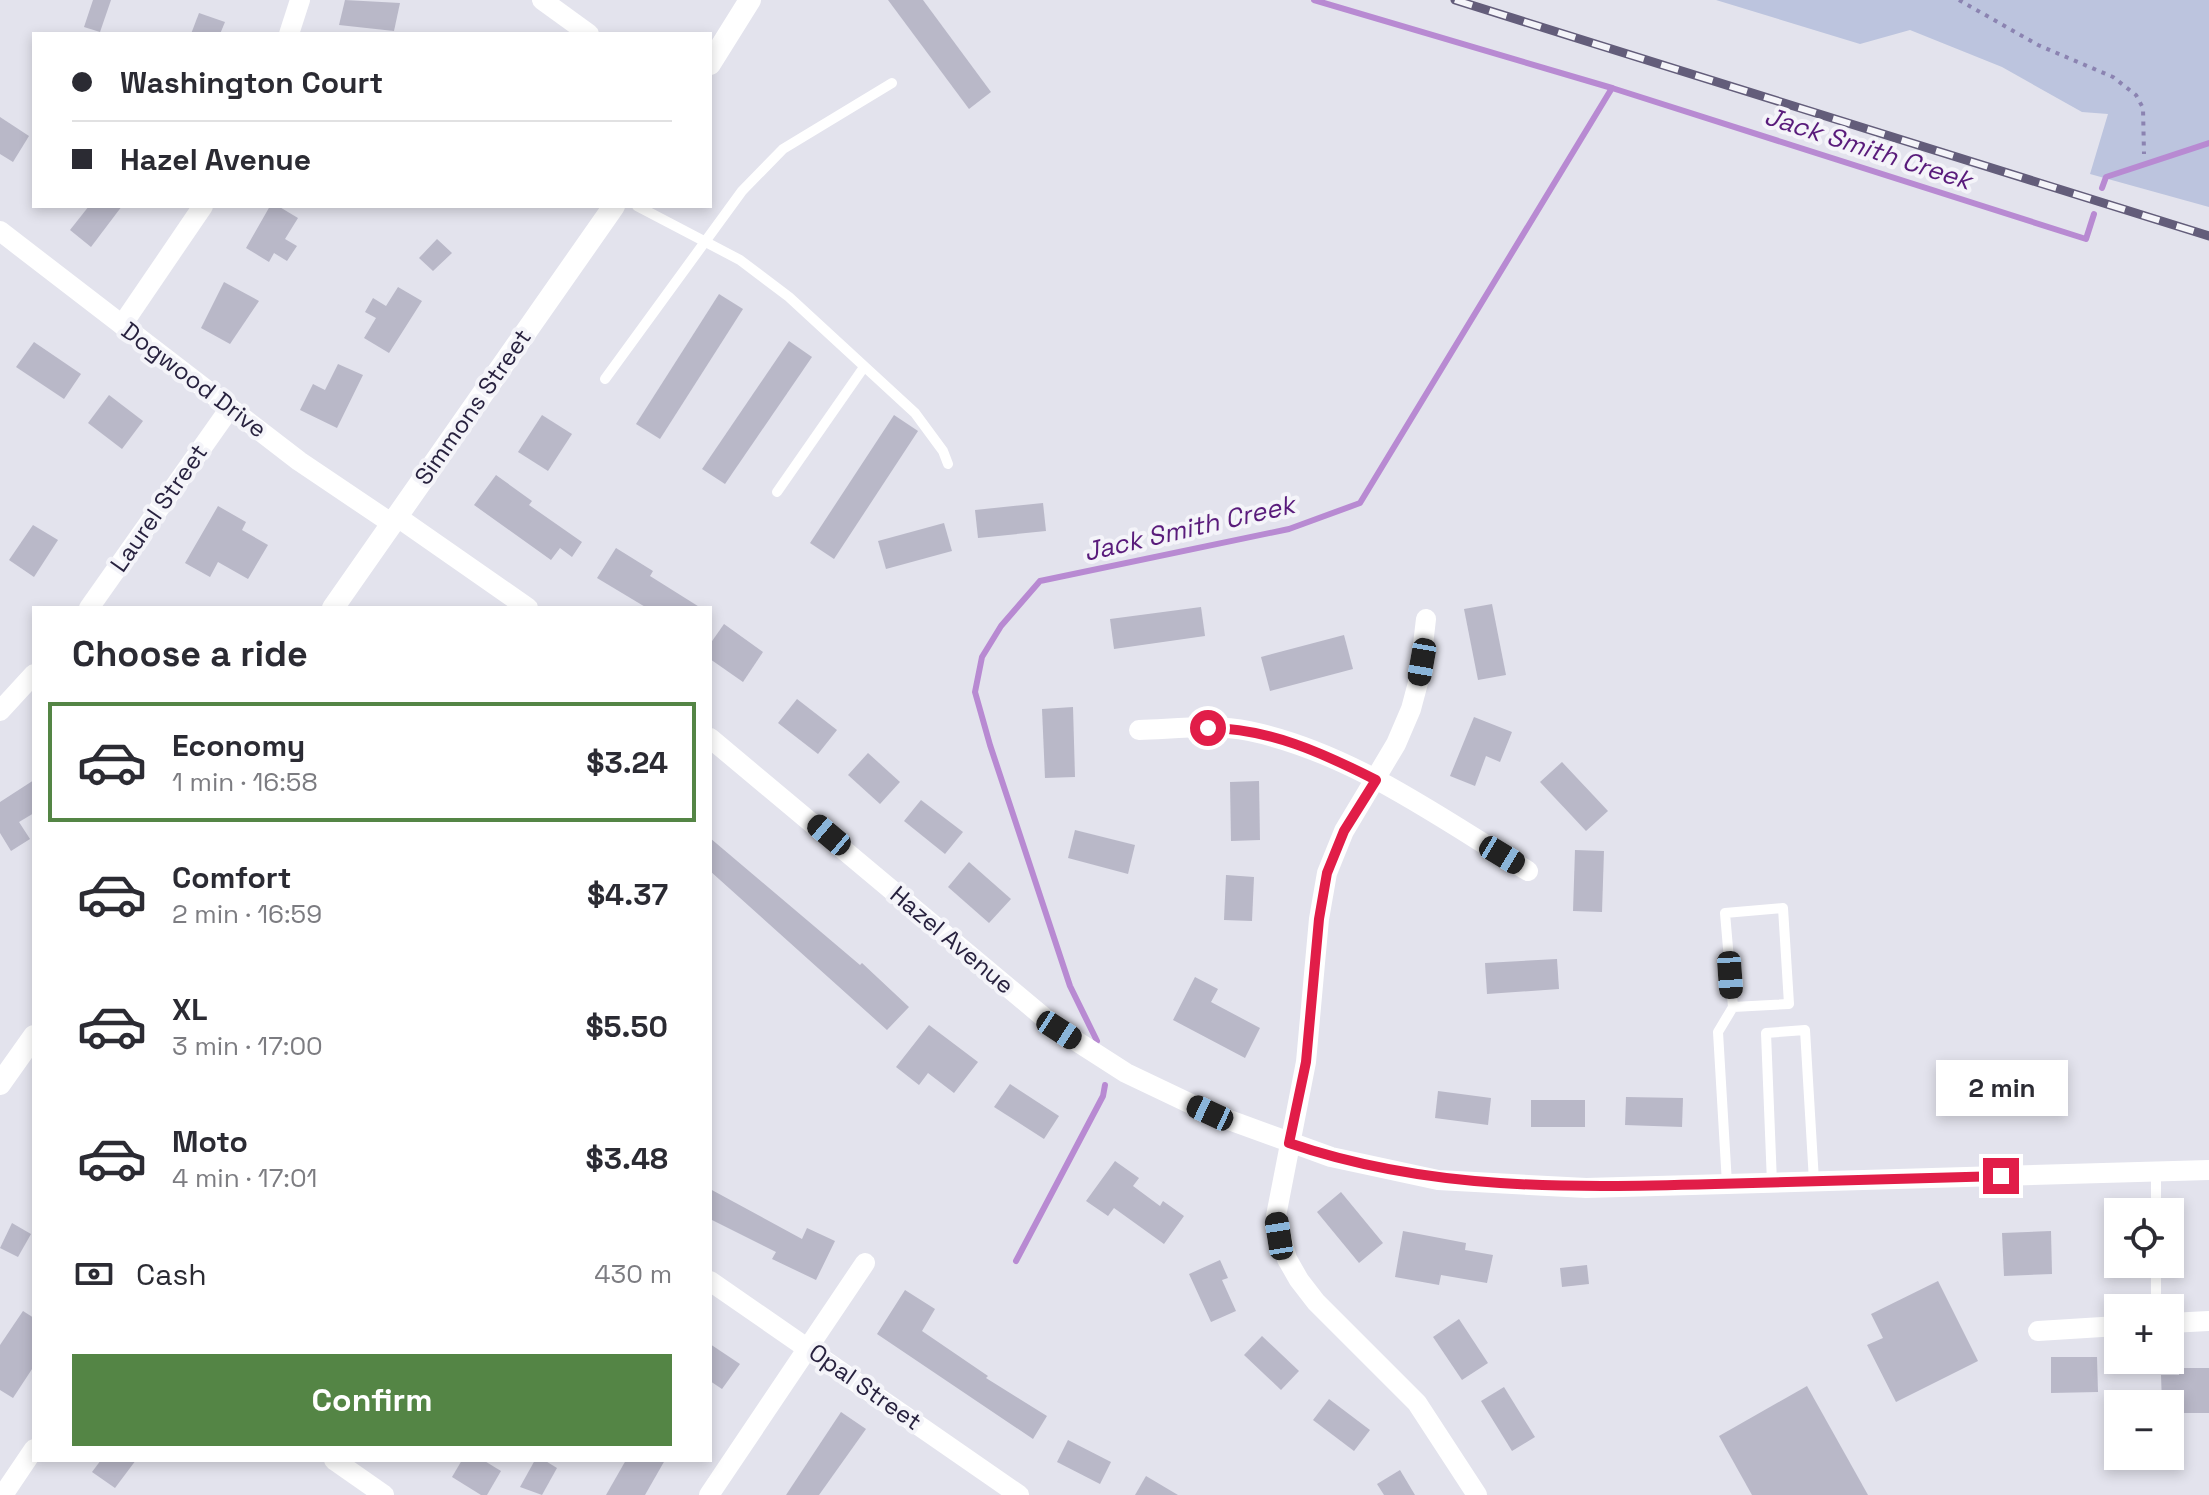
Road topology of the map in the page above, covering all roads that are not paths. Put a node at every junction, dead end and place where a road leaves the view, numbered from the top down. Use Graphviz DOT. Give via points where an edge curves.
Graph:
graph roads {
  1 [pos="300,0"];
  2 [pos="542,0"];
  3 [pos="750,0"];
  4 [pos="290,32"];
  5 [pos="586,32"];
  6 [pos="712,61"];
  7 [pos="892,83"];
  8 [pos="202,208"];
  9 [pos="613,208"];
  10 [pos="641,208"];
  11 [pos="0,231"];
  12 [pos="706,242"];
  13 [pos="122,325"];
  14 [pos="864,367"];
  15 [pos="605,379"];
  16 [pos="230,408"];
  17 [pos="948,464"];
  18 [pos="777,492"];
  19 [pos="394,520"];
  20 [pos="90,606"];
  21 [pos="334,606"];
  22 [pos="525,606"];
  23 [pos="1426,619"];
  24 [pos="32,676"];
  25 [pos="0,711"];
  26 [pos="1139,730"];
  27 [pos="712,740"];
  28 [pos="1376,780"];
  29 [pos="1528,871"];
  30 [pos="1733,1007"];
  31 [pos="32,1039"];
  32 [pos="0,1084"];
  33 [pos="1289,1143"];
  34 [pos="2209,1170"];
  35 [pos="2156,1171"];
  36 [pos="1814,1181"];
  37 [pos="1772,1183"];
  38 [pos="1727,1184"];
  39 [pos="2156,1198"];
  40 [pos="865,1263"];
  41 [pos="712,1282"];
  42 [pos="2209,1321"];
  43 [pos="2184,1322"];
  44 [pos="2104,1327"];
  45 [pos="2038,1331"];
  46 [pos="808,1348"];
  47 [pos="32,1452"];
  48 [pos="337,1462"];
  49 [pos="3,1495"];
  50 [pos="384,1495"];
  51 [pos="709,1495"];
  52 [pos="1019,1495"];
  53 [pos="1477,1495"];
  1 -- 4 [label="street"];
  2 -- 5 [label="street"];
  3 -- 6 [label="street"];
  7 -- 12 [label="lane" via="783,149 742,191"];
  8 -- 13 [label="street"];
  9 -- 19 [label="street, Simmons Street"];
  10 -- 12 [label="lane"];
  11 -- 13 [label="street, Dogwood Drive"];
  12 -- 14 [label="lane" via="789,297"];
  12 -- 15 [label="lane"];
  13 -- 16 [label="street, Dogwood Drive"];
  14 -- 17 [label="lane" via="915,413"];
  14 -- 18 [label="lane"];
  16 -- 19 [label="street, Dogwood Drive" via="299,461"];
  16 -- 20 [label="street, Laurel Street"];
  19 -- 21 [label="street, Simmons Street"];
  19 -- 22 [label="street"];
  23 -- 28 [label="street" via="1411,709"];
  24 -- 25 [label="street"];
  26 -- 28 [label="street" via="1249,731 1330,757"];
  27 -- 33 [label="street, Hazel Avenue" via="1059,1030 1126,1073"];
  28 -- 29 [label="street"];
  28 -- 33 [label="street" via="1344,831 1327,873 1306,1062"];
  30 -- 30 [label="lane" via="1789,1004 1783,908 1725,913"];
  30 -- 38 [label="lane" via="1718,1032"];
  31 -- 32 [label="street"];
  33 -- 38 [label="street, Hazel Avenue" via="1387,1171 1451,1181 1586,1188"];
  33 -- 53 [label="street" via="1276,1216 1287,1259 1316,1302 1417,1403"];
  34 -- 35 [label="street, Hazel Avenue"];
  35 -- 36 [label="street, Hazel Avenue"];
  35 -- 39 [label="lane"];
  36 -- 37 [label="street, Hazel Avenue"];
  36 -- 37 [label="lane" via="1805,1030 1766,1033"];
  37 -- 38 [label="street, Hazel Avenue"];
  40 -- 46 [label="street"];
  41 -- 46 [label="street, Opal Street"];
  42 -- 43 [label="street"];
  44 -- 45 [label="street"];
  46 -- 51 [label="street"];
  46 -- 52 [label="street, Opal Street"];
  47 -- 49 [label="street"];
  48 -- 50 [label="street"];
}
